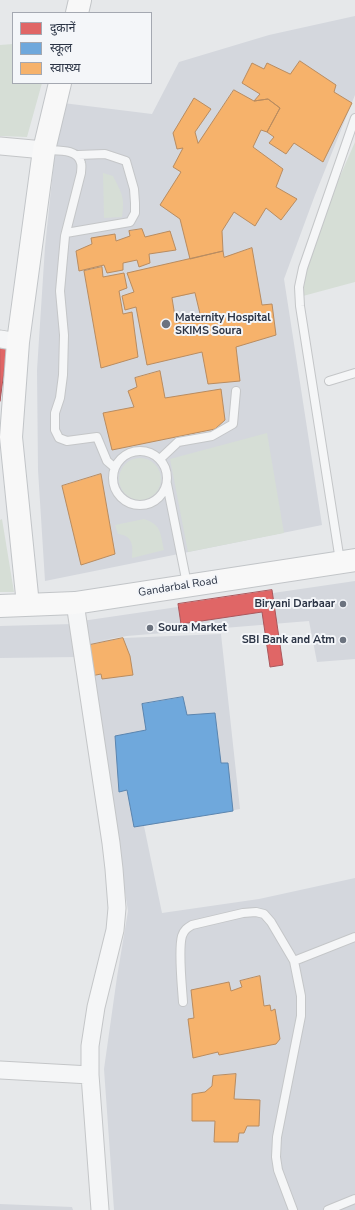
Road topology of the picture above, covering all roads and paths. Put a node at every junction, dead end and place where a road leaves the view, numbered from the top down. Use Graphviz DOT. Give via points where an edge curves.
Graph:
graph roads {
  1 [pos="80,0"];
  2 [pos="77,12"];
  3 [pos="60,84"];
  4 [pos="355,118"];
  5 [pos="0,146"];
  6 [pos="44,150"];
  7 [pos="78,155"];
  8 [pos="66,233"];
  9 [pos="9,341"];
  10 [pos="355,373"];
  11 [pos="329,381"];
  12 [pos="236,391"];
  13 [pos="6,439"];
  14 [pos="160,459"];
  15 [pos="114,467"];
  16 [pos="167,484"];
  17 [pos="347,560"];
  18 [pos="188,585"];
  19 [pos="75,603"];
  20 [pos="28,605"];
  21 [pos="0,606"];
  22 [pos="355,937"];
  23 [pos="294,961"];
  24 [pos="183,1002"];
  25 [pos="0,1070"];
  26 [pos="90,1075"];
  27 [pos="355,1199"];
  28 [pos="100,1210"];
  29 [pos="293,1210"];
  30 [pos="328,1210"];
  1 -- 2 [label="main road"];
  3 -- 6 [label="main road"];
  4 -- 17 [label="lane" via="303,268 300,287 300,306"];
  5 -- 6 [label="street"];
  6 -- 7 [label="lane"];
  6 -- 9 [label="main road"];
  7 -- 8 [label="lane" via="81,172"];
  7 -- 8 [label="lane" via="105,154 126,162 134,189 135,213 130,222"];
  8 -- 15 [label="lane" via="60,291 64,335 63,375 55,412 55,430 59,438 67,441 97,437 107,461"];
  9 -- 13 [label="main road"];
  10 -- 11 [label="lane"];
  12 -- 14 [label="lane" via="233,424 212,436 178,442"];
  13 -- 20 [label="main road"];
  14 -- 15 [label="lane" via="145,450 135,450 127,453"];
  14 -- 16 [label="lane" via="165,467"];
  15 -- 16 [label="lane" via="113,485 123,500 131,504 149,504 157,500"];
  16 -- 18 [label="lane"];
  17 -- 18 [label="main road, Gandarbal Road"];
  18 -- 19 [label="main road, Gandarbal Road"];
  19 -- 20 [label="main road, Gandarbal Road"];
  19 -- 26 [label="street" via="111,842 117,908 115,930 96,1008 90,1046"];
  20 -- 21 [label="main road, Gandarbal Road"];
  22 -- 23 [label="lane"];
  23 -- 24 [label="lane" via="264,914 243,913 192,925 185,929 182,936"];
  23 -- 29 [label="lane" via="301,996 301,1016 277,1137 276,1157 278,1170"];
  25 -- 26 [label="street"];
  26 -- 28 [label="street"];
  27 -- 30 [label="lane"];
}
